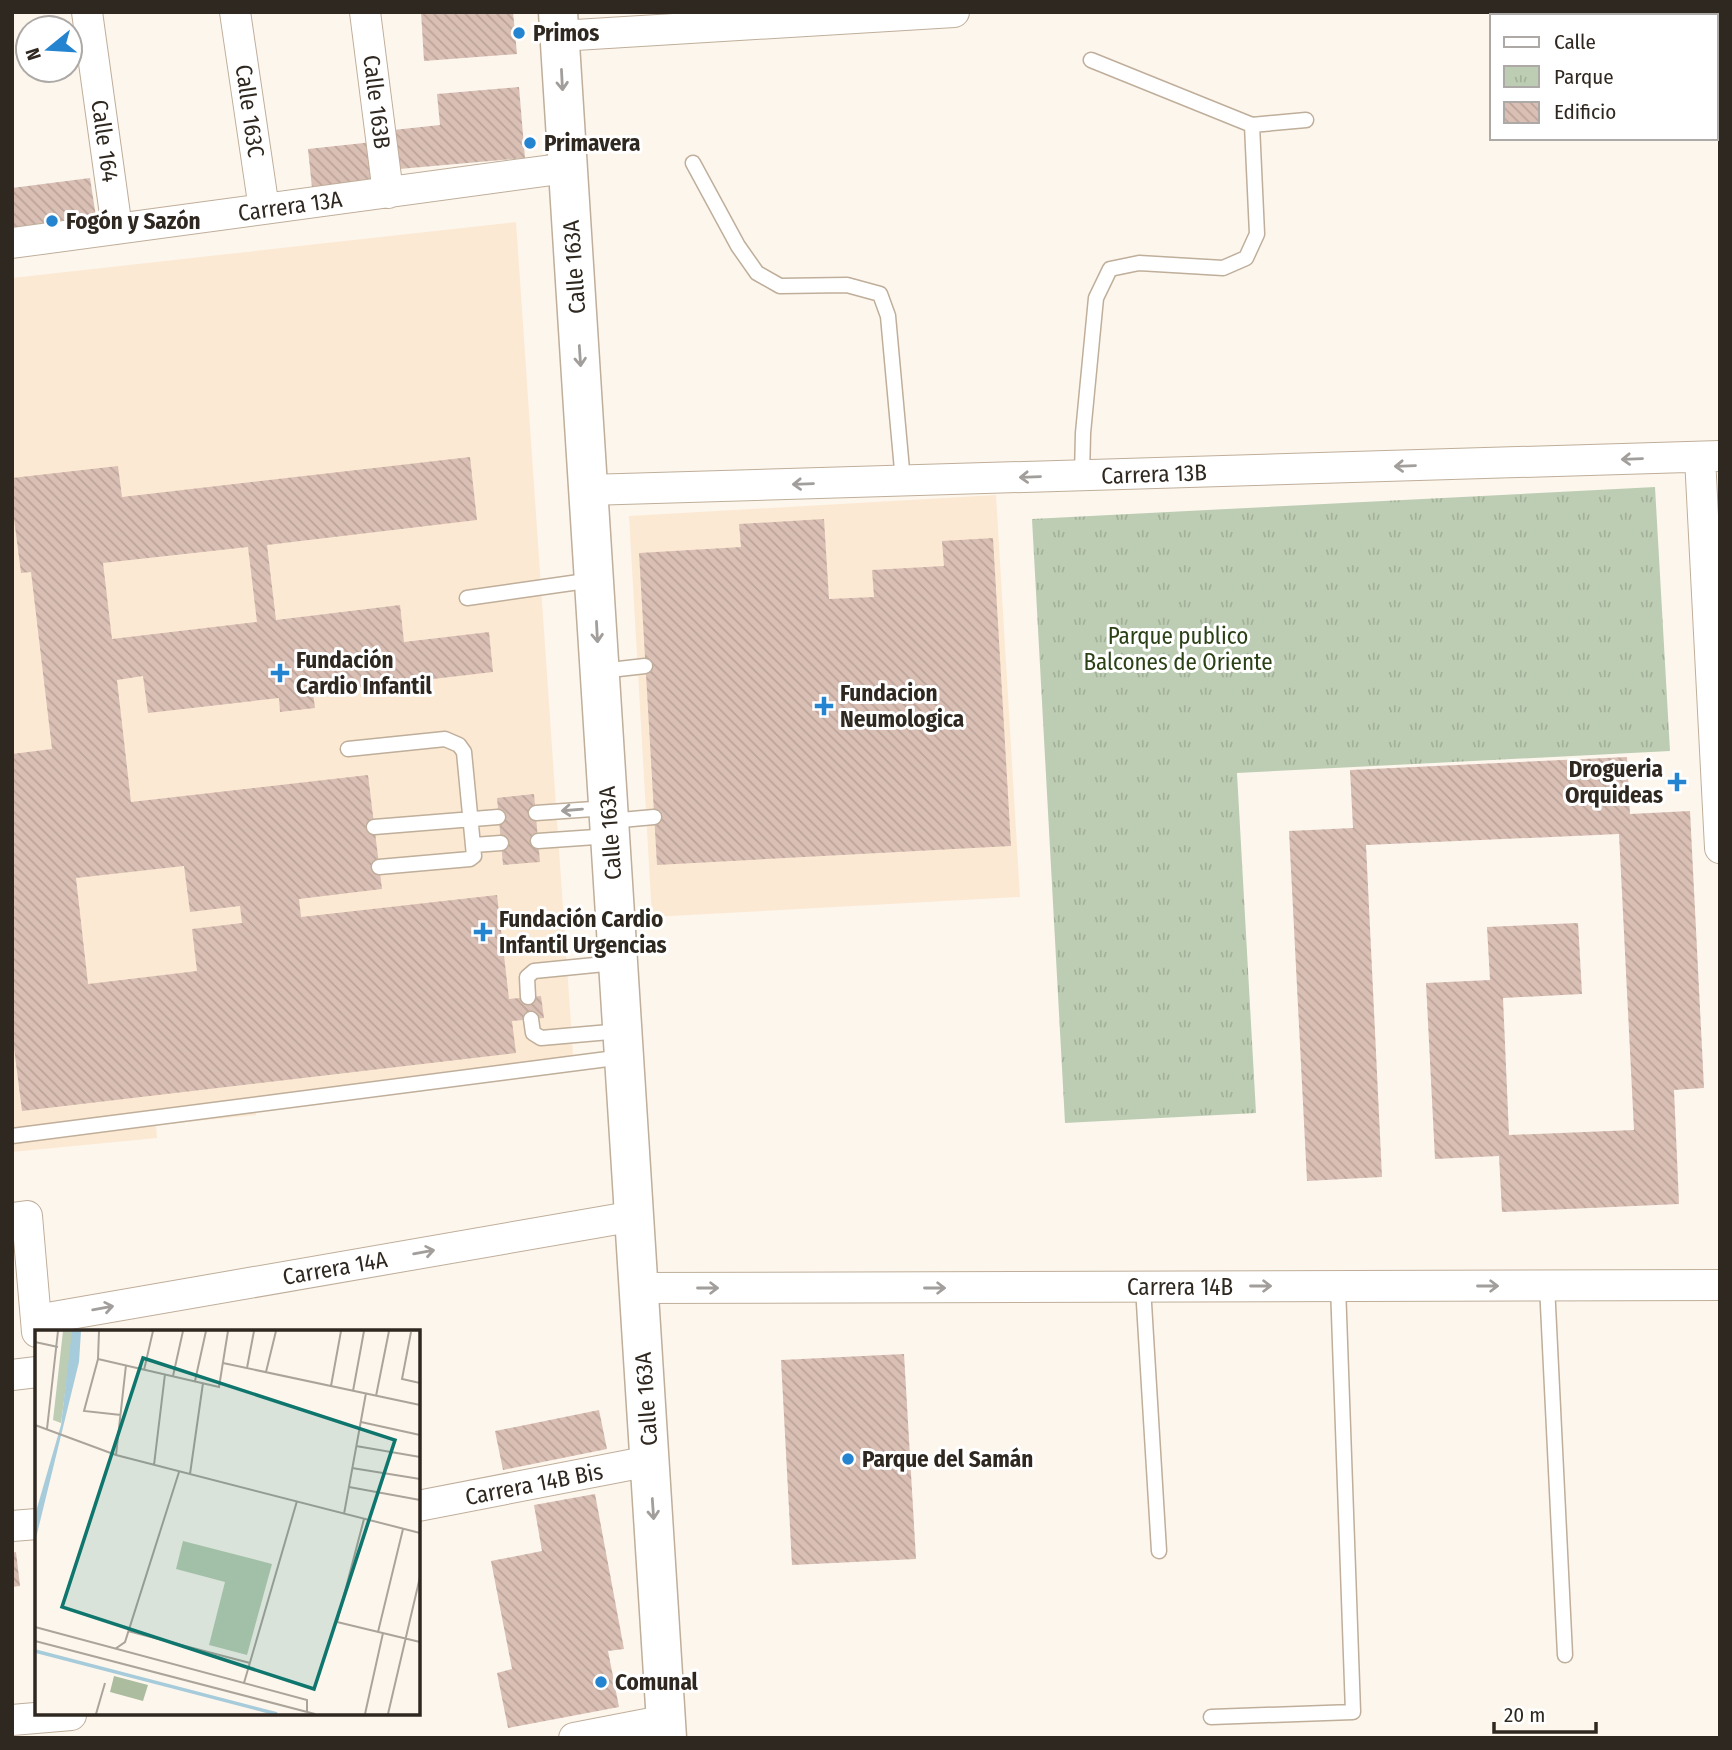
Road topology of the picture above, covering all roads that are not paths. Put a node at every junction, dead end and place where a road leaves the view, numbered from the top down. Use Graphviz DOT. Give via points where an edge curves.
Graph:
graph roads {
  1 [pos="87,12"];
  2 [pos="235,12"];
  3 [pos="365,12"];
  4 [pos="954,12"];
  5 [pos="559,24"];
  6 [pos="1091,60"];
  7 [pos="1306,120"];
  8 [pos="1252,125"];
  9 [pos="693,163"];
  10 [pos="567,168"];
  11 [pos="388,193"];
  12 [pos="264,209"];
  13 [pos="117,229"];
  14 [pos="12,243"];
  15 [pos="1710,457"];
  16 [pos="1082,476"];
  17 [pos="903,481"];
  18 [pos="588,491"];
  19 [pos="594,580"];
  20 [pos="467,598"];
  21 [pos="645,666"];
  22 [pos="600,672"];
  23 [pos="348,749"];
  24 [pos="536,813"];
  25 [pos="498,817"];
  26 [pos="654,817"];
  27 [pos="471,819"];
  28 [pos="609,822"];
  29 [pos="374,827"];
  30 [pos="538,841"];
  31 [pos="501,844"];
  32 [pos="474,845"];
  33 [pos="1720,848"];
  34 [pos="379,867"];
  35 [pos="618,962"];
  36 [pos="528,997"];
  37 [pos="531,1019"];
  38 [pos="623,1044"];
  39 [pos="12,1136"];
  40 [pos="635,1216"];
  41 [pos="20,1217"];
  42 [pos="1720,1284"];
  43 [pos="1547,1285"];
  44 [pos="1338,1286"];
  45 [pos="1143,1287"];
  46 [pos="639,1288"];
  47 [pos="36,1326"];
  48 [pos="35,1372"];
  49 [pos="12,1375"];
  50 [pos="650,1461"];
  51 [pos="420,1506"];
  52 [pos="35,1524"];
  53 [pos="12,1526"];
  54 [pos="1159,1551"];
  55 [pos="1565,1655"];
  56 [pos="1210,1717"];
  57 [pos="12,1720"];
  58 [pos="72,1722"];
  59 [pos="667,1729"];
  60 [pos="574,1738"];
  1 -- 13 [label="street, Calle 164"];
  2 -- 12 [label="street, Calle 163C"];
  3 -- 11 [label="street, Calle 163B"];
  4 -- 5 [label="street"];
  5 -- 10 [label="main road, Calle 163A, one-way"];
  6 -- 8 [label="lane"];
  7 -- 8 [label="lane"];
  8 -- 16 [label="lane" via="1257,234 1246,258 1223,268 1139,263 1110,269 1096,298"];
  9 -- 17 [label="lane" via="757,273 780,286 847,285 880,294 888,316"];
  10 -- 11 [label="street, Carrera 13A"];
  10 -- 18 [label="main road, Calle 163A, one-way"];
  11 -- 12 [label="street, Carrera 13A"];
  12 -- 13 [label="street, Carrera 13A"];
  13 -- 14 [label="street, Carrera 13A"];
  15 -- 16 [label="street, Carrera 13B, one-way"];
  15 -- 33 [label="street"];
  16 -- 17 [label="street, Carrera 13B, one-way"];
  17 -- 18 [label="street, Carrera 13B, one-way"];
  18 -- 19 [label="main road, Calle 163A"];
  19 -- 20 [label="lane"];
  19 -- 22 [label="main road, Calle 163A, one-way"];
  21 -- 22 [label="lane"];
  22 -- 28 [label="main road, Calle 163A"];
  23 -- 27 [label="lane" via="453,741 466,761"];
  28 -- 24 [label="lane, one-way"];
  25 -- 27 [label="lane"];
  26 -- 28 [label="lane"];
  27 -- 29 [label="lane"];
  27 -- 32 [label="lane"];
  28 -- 30 [label="lane"];
  28 -- 35 [label="main road, Calle 163A"];
  31 -- 32 [label="lane"];
  32 -- 34 [label="lane" via="470,859"];
  35 -- 36 [label="lane" via="534,971 527,977"];
  35 -- 38 [label="main road, Calle 163A"];
  37 -- 38 [label="lane" via="533,1033 541,1038"];
  38 -- 39 [label="lane"];
  38 -- 40 [label="main road, Calle 163A"];
  40 -- 46 [label="main road, Calle 163A"];
  47 -- 40 [label="street, Carrera 14A, one-way"];
  41 -- 47 [label="street"];
  42 -- 43 [label="street, Carrera 14B"];
  44 -- 43 [label="street, Carrera 14B, one-way"];
  43 -- 55 [label="lane"];
  45 -- 44 [label="street, Carrera 14B, one-way"];
  44 -- 56 [label="lane" via="1353,1712"];
  46 -- 45 [label="street, Carrera 14B, one-way"];
  45 -- 54 [label="lane"];
  46 -- 50 [label="main road, Calle 163A"];
  48 -- 49 [label="street"];
  50 -- 51 [label="street, Carrera 14B Bis"];
  50 -- 59 [label="main road, Calle 163A, one-way"];
  52 -- 53 [label="street"];
  57 -- 58 [label="street"];
  59 -- 60 [label="street"];
}
